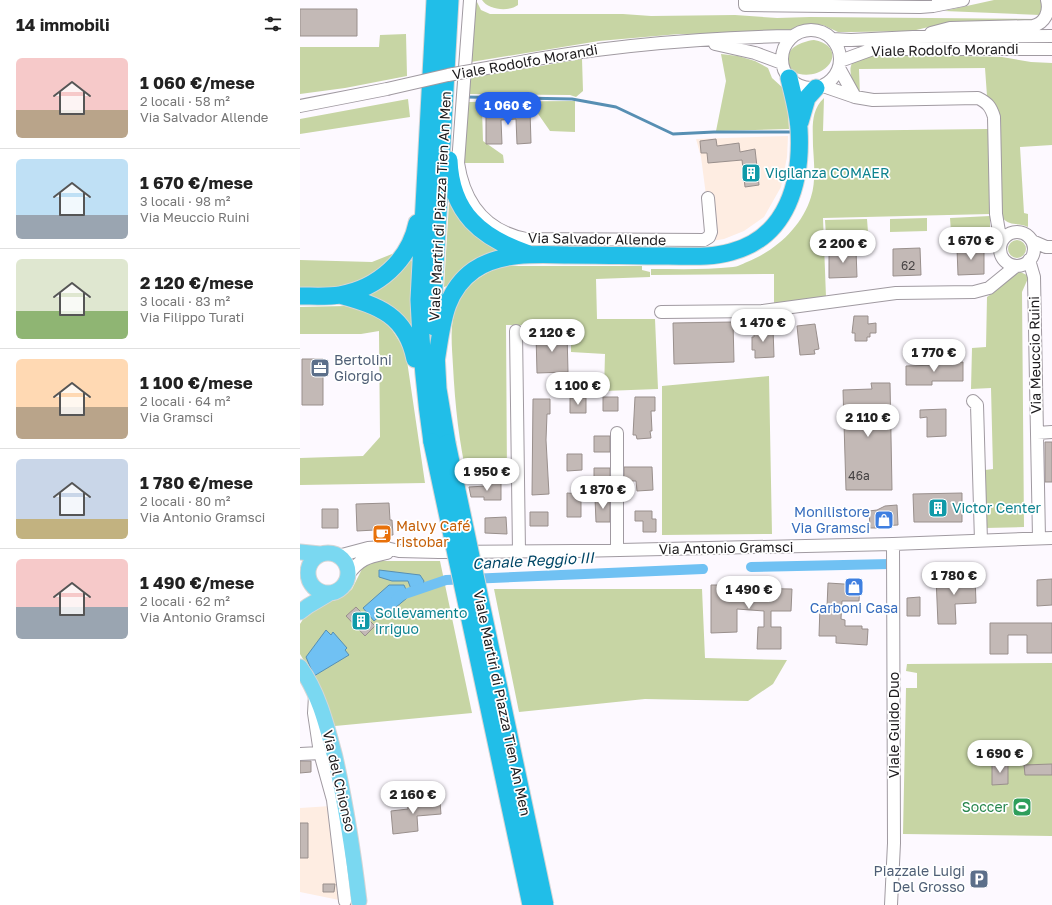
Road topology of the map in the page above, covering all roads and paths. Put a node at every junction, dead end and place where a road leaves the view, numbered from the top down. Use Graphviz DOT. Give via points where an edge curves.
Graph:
graph roads {
  1 [pos="435,0"];
  2 [pos="450,0"];
  3 [pos="470,0"];
  4 [pos="745,0"];
  5 [pos="963,0"];
  6 [pos="1047,0"];
  7 [pos="792,36"];
  8 [pos="1052,36"];
  9 [pos="913,37"];
  10 [pos="832,39"];
  11 [pos="704,41"];
  12 [pos="1052,49"];
  13 [pos="839,64"];
  14 [pos="786,71"];
  15 [pos="819,87"];
  16 [pos="855,97"];
  17 [pos="444,104"];
  18 [pos="300,106"];
  19 [pos="799,128"];
  20 [pos="425,187"];
  21 [pos="708,198"];
  22 [pos="996,214"];
  23 [pos="1016,231"];
  24 [pos="1032,241"];
  25 [pos="1000,243"];
  26 [pos="1049,247"];
  27 [pos="533,255"];
  28 [pos="1001,256"];
  29 [pos="1031,258"];
  30 [pos="1017,266"];
  31 [pos="1034,277"];
  32 [pos="997,280"];
  33 [pos="340,295"];
  34 [pos="300,296"];
  35 [pos="661,312"];
  36 [pos="516,331"];
  37 [pos="436,362"];
  38 [pos="425,393"];
  39 [pos="973,401"];
  40 [pos="1052,432"];
  41 [pos="617,433"];
  42 [pos="1037,433"];
  43 [pos="440,442"];
  44 [pos="1039,538"];
  45 [pos="1052,538"];
  46 [pos="981,540"];
  47 [pos="893,544"];
  48 [pos="399,550"];
  49 [pos="617,550"];
  50 [pos="300,552"];
  51 [pos="519,552"];
  52 [pos="320,554"];
  53 [pos="338,556"];
  54 [pos="304,566"];
  55 [pos="348,575"];
  56 [pos="311,584"];
  57 [pos="330,593"];
  58 [pos="300,608"];
  59 [pos="300,612"];
  60 [pos="300,667"];
  61 [pos="315,695"];
  62 [pos="320,753"];
  63 [pos="300,754"];
  64 [pos="352,901"];
  65 [pos="531,905"];
  66 [pos="545,905"];
  67 [pos="891,905"];
  1 -- 20 [label="highway, Viale Martiri di Piazza Tien An Men"];
  2 -- 17 [label="highway, Viale Martiri di Piazza Tien An Men"];
  3 -- 21 [label="street, Via Salvador Allende" via="458,163 470,200 490,224 506,234 526,239 704,240 711,232"];
  4 -- 5 [label="street" via="745,5 920,7"];
  6 -- 9 [label="street, Viale Rodolfo Morandi" via="1046,17 1040,24 1033,26 950,28"];
  7 -- 10 [label="street, Viale Rodolfo Morandi" via="805,30 813,30 820,31"];
  7 -- 11 [label="street, Viale Rodolfo Morandi"];
  7 -- 14 [label="street" via="784,48"];
  8 -- 9 [label="street, Viale Rodolfo Morandi"];
  9 -- 10 [label="street, Viale Rodolfo Morandi"];
  10 -- 13 [label="street" via="838,49"];
  11 -- 14 [label="street, Viale Rodolfo Morandi" via="754,53"];
  11 -- 18 [label="street, Viale Rodolfo Morandi, bridge" via="597,49 448,75"];
  12 -- 13 [label="street, Viale Rodolfo Morandi" via="873,49"];
  13 -- 15 [label="street" via="833,78"];
  13 -- 16 [label="street"];
  14 -- 15 [label="street, Viale Rodolfo Morandi" via="801,87"];
  14 -- 19 [label="highway" via="794,96"];
  15 -- 16 [label="street"];
  15 -- 19 [label="highway" via="807,98"];
  16 -- 22 [label="street" via="873,100 978,98 986,102 994,117"];
  17 -- 27 [label="highway" via="450,141 451,179 460,204 480,230 511,248"];
  17 -- 37 [label="highway, Viale Martiri di Piazza Tien An Men" via="434,286"];
  19 -- 27 [label="highway" via="797,176 788,206 768,233 748,246 716,255"];
  20 -- 33 [label="highway" via="411,242 396,264 373,283"];
  20 -- 38 [label="highway, Viale Martiri di Piazza Tien An Men" via="419,300"];
  22 -- 23 [label="street" via="1007,226"];
  22 -- 25 [label="street"];
  23 -- 24 [label="street" via="1026,234"];
  23 -- 25 [label="street" via="1006,235"];
  24 -- 26 [label="street"];
  24 -- 29 [label="street, Via Meuccio Ruini" via="1034,246"];
  25 -- 28 [label="street"];
  26 -- 29 [label="street"];
  27 -- 37 [label="highway" via="492,261 474,270 462,280 445,309"];
  28 -- 30 [label="street, Via Meuccio Ruini" via="1007,263"];
  28 -- 32 [label="street"];
  29 -- 30 [label="street"];
  29 -- 31 [label="street, Via Meuccio Ruini"];
  30 -- 31 [label="street, Via Meuccio Ruini"];
  30 -- 32 [label="street"];
  31 -- 42 [label="street, Via Meuccio Ruini"];
  32 -- 35 [label="street" via="989,288 974,292 903,293 762,311"];
  33 -- 34 [label="highway"];
  33 -- 38 [label="highway" via="378,307 399,323 413,347"];
  36 -- 51 [label="street"];
  37 -- 43 [label="highway, Viale Martiri di Piazza Tien An Men"];
  38 -- 43 [label="highway, Viale Martiri di Piazza Tien An Men"];
  39 -- 46 [label="street" via="977,405"];
  40 -- 42 [label="street, Via Meuccio Ruini"];
  41 -- 49 [label="street"];
  42 -- 44 [label="street, Via Meuccio Ruini"];
  43 -- 65 [label="highway, Viale Martiri di Piazza Tien An Men, bridge"];
  43 -- 66 [label="highway, Viale Martiri di Piazza Tien An Men, bridge"];
  44 -- 45 [label="street, Via Antonio Gramsci"];
  44 -- 46 [label="street, Via Antonio Gramsci"];
  46 -- 47 [label="street, Via Antonio Gramsci"];
  47 -- 49 [label="street, Via Antonio Gramsci"];
  47 -- 67 [label="street, Viale Guido Duo" via="894,843"];
  48 -- 51 [label="street, Via Antonio Gramsci"];
  48 -- 53 [label="street, Via Antonio Gramsci" via="368,548"];
  48 -- 55 [label="street, Via Antonio Gramsci" via="368,557"];
  49 -- 51 [label="street, Via Antonio Gramsci"];
  50 -- 52 [label="main road, Via Antonio Gramsci"];
  52 -- 53 [label="main road, Via Antonio Gramsci"];
  52 -- 54 [label="main road"];
  53 -- 55 [label="main road" via="346,564"];
  54 -- 56 [label="main road"];
  55 -- 57 [label="main road, Via Antonio Gramsci" via="340,589"];
  56 -- 57 [label="main road" via="319,591"];
  56 -- 58 [label="main road"];
  57 -- 59 [label="main road"];
  60 -- 61 [label="main road, Via del Chionso"];
  61 -- 62 [label="street" via="314,713"];
  61 -- 64 [label="main road, Via del Chionso" via="327,728 346,804"];
  62 -- 63 [label="street"];
  62 -- 64 [label="street"];
}
